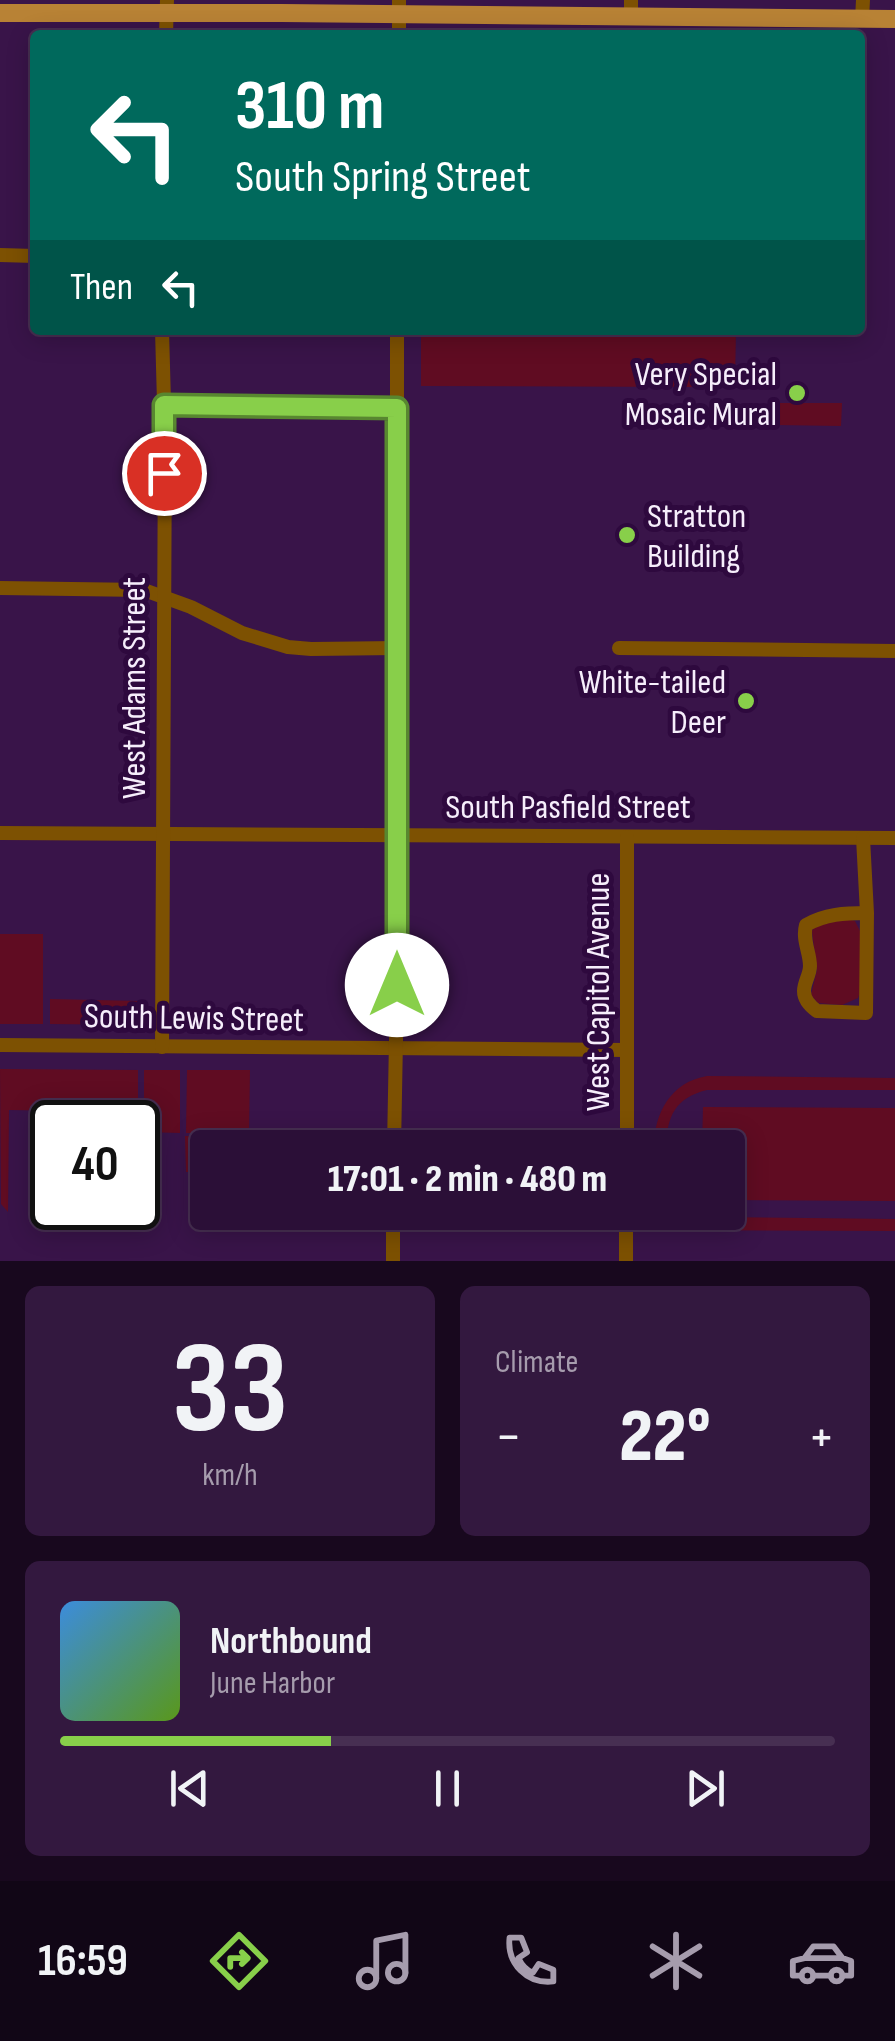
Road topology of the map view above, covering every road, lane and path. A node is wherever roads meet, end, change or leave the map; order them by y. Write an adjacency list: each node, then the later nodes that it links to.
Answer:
1 (167, 7): 2 (main road); 6 (main road)
2 (282, 7): 3 (main road)
3 (399, 7): 4 (main road)
4 (631, 8): 5 (main road)
5 (862, 9): 7 (main road)
6 (0, 13)
7 (895, 19)
8 (0, 255): 9 (street)
9 (30, 256)
10 (162, 335): 12 (street, West Adams Street)
11 (397, 335): 13 (street)
12 (164, 405): 13 (street); 15 (street, West Adams Street)
13 (397, 408): 16 (street)
14 (0, 588): 15 (street)
15 (164, 596): 16 (street); 20 (street, West Adams Street)
16 (398, 648): 21 (street)
17 (619, 648): 18 (street)
18 (895, 650)
19 (0, 832): 20 (street, South Pasfield Street)
20 (162, 834): 21 (street, South Pasfield Street); 27 (street, West Adams Street)
21 (397, 834): 22 (street, South Pasfield Street); 28 (street)
22 (627, 836): 23 (street, South Pasfield Street); 29 (street, West Capitol Avenue)
23 (863, 838): 24 (street, South Pasfield Street); 25 (street)
24 (895, 838)
25 (867, 913): 25 (street)
26 (0, 1045): 27 (street, South Lewis Street)
27 (162, 1047): 28 (street, South Lewis Street)
28 (395, 1049): 29 (street, South Lewis Street); 30 (street)
29 (627, 1050): 31 (street, West Capitol Avenue)
30 (394, 1130)
31 (626, 1130)
32 (393, 1230): 34 (street)
33 (626, 1230): 35 (street)
34 (393, 1261)
35 (626, 1261)

